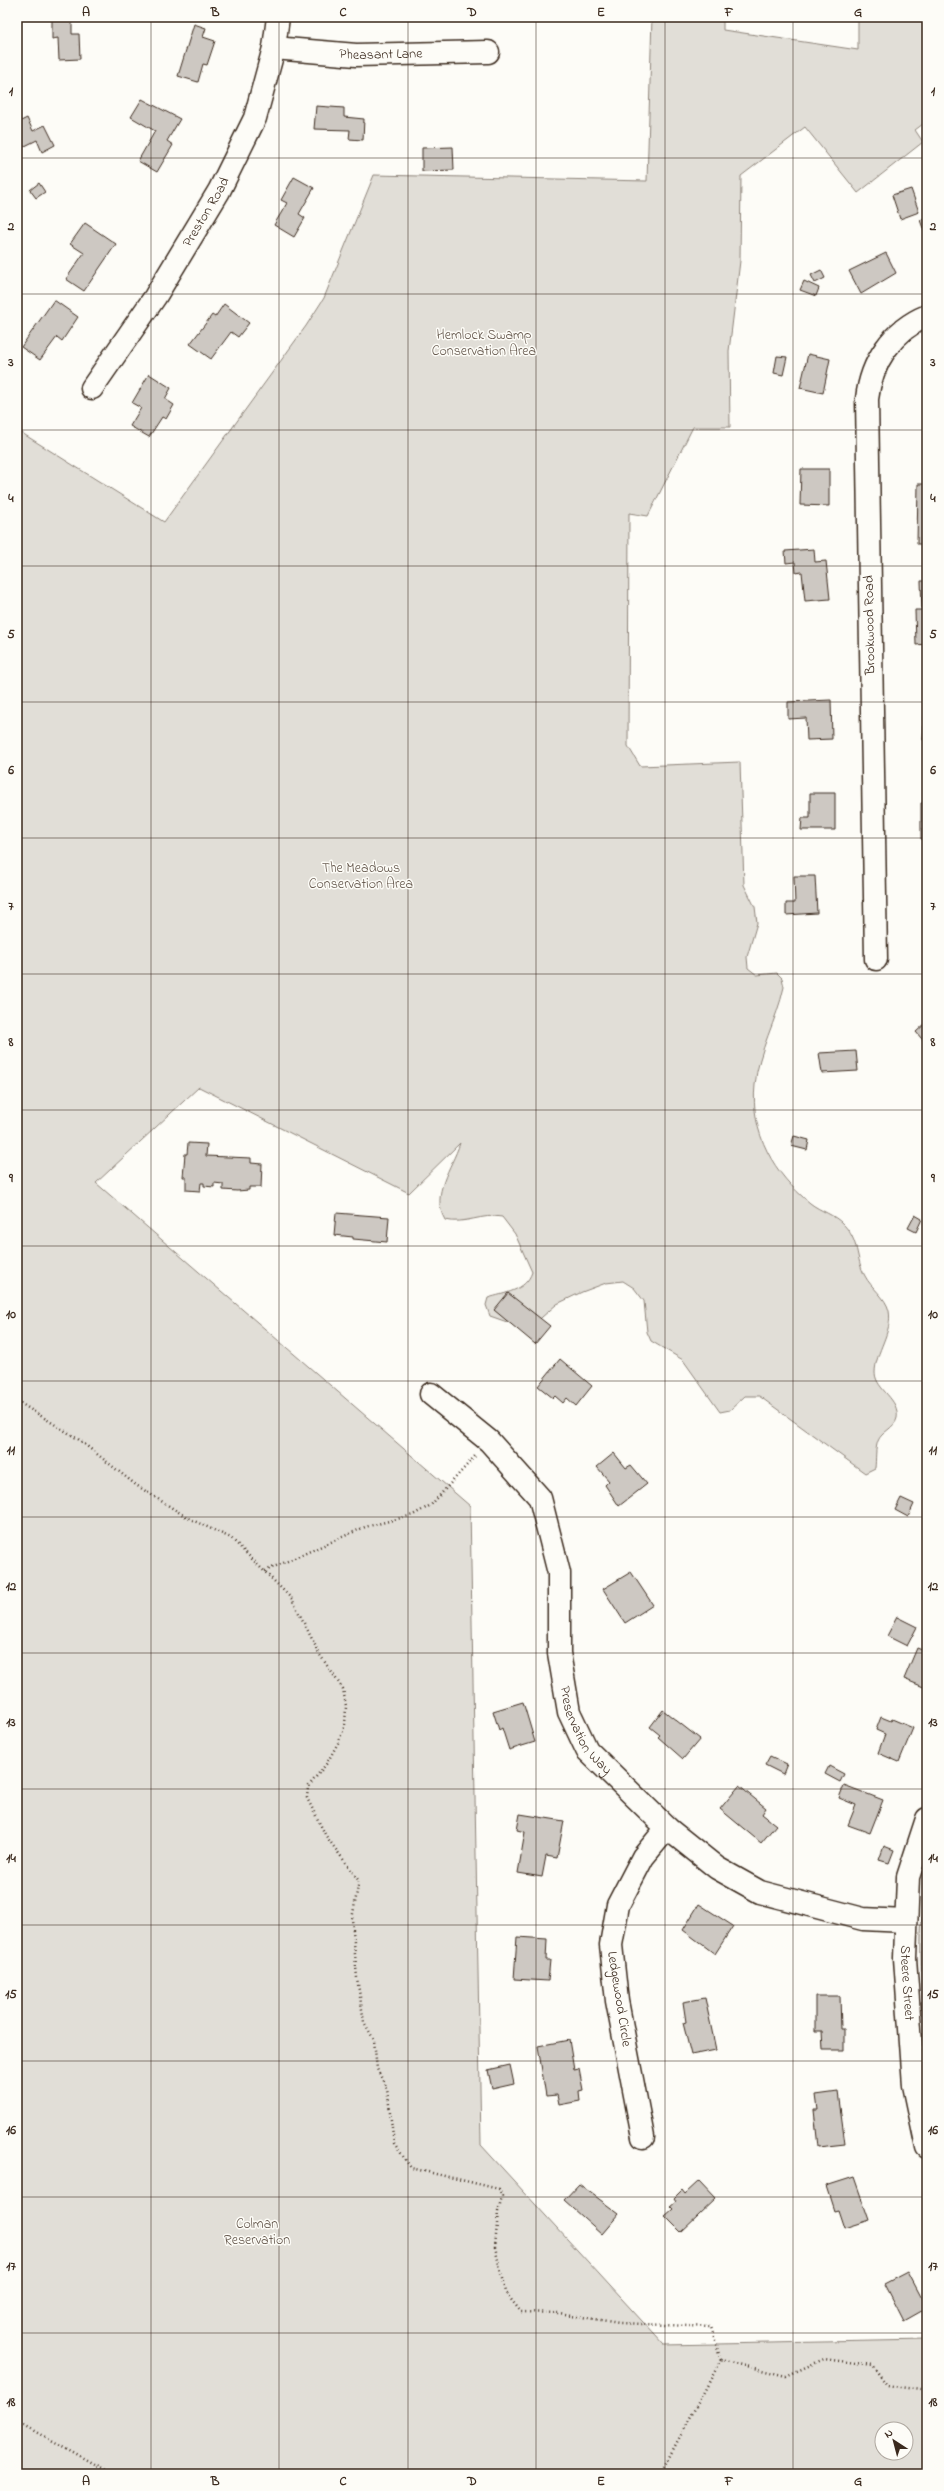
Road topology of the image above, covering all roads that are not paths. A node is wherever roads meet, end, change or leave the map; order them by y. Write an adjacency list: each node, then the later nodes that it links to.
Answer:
1 (278, 17): 2 (street, Preston Road)
2 (274, 48): 3 (street, Pheasant Lane); 5 (street, Preston Road)
3 (488, 52)
4 (927, 316): 6 (street, Brookwood Road)
5 (92, 388)
6 (876, 959)
7 (431, 1394): 9 (street, Preservation Way)
8 (927, 1819): 10 (street, Steere Street)
9 (667, 1828): 10 (street, Preservation Way); 11 (street, Ledgewood Circle)
10 (906, 1921): 12 (street, Steere Street)
11 (643, 2137)
12 (927, 2147)

